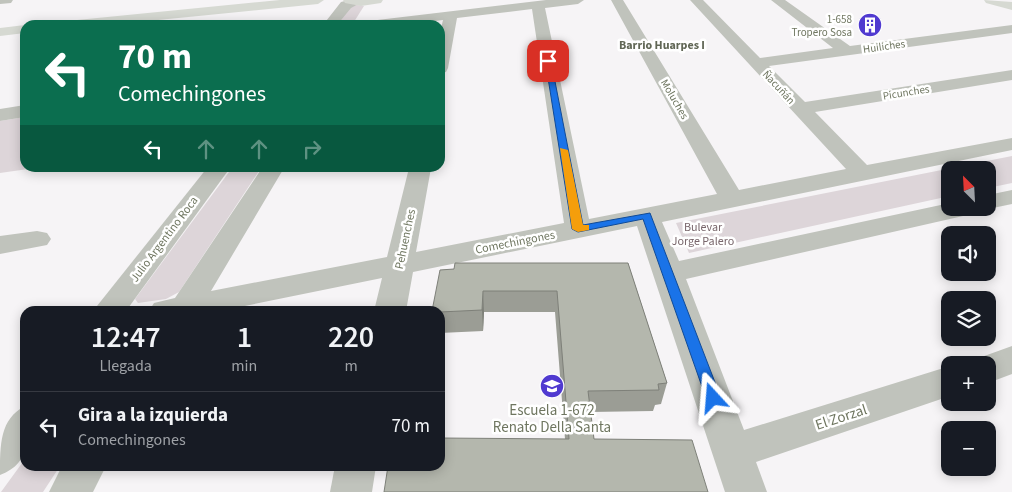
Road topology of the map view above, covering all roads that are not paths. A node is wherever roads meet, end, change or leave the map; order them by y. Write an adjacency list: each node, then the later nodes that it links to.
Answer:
1 (0, 0): 2 (street)
2 (7, 0)
3 (335, 0): 11 (main road)
4 (376, 0): 12 (main road); 19 (street)
5 (578, 0): 13 (street)
6 (617, 0): 37 (street, Moluches)
7 (696, 0): 26 (street, Ñacuñán)
8 (777, 0): 25 (street)
9 (985, 0): 15 (street)
10 (990, 0): 14 (main road)
11 (312, 1): 17 (main road)
12 (353, 1): 18 (street)
13 (538, 5): 16 (street); 41 (street)
14 (1012, 6)
15 (1012, 10)
16 (451, 15): 20 (street); 24 (street)
17 (118, 20)
18 (334, 20)
19 (364, 20)
20 (410, 20)
21 (1012, 29): 25 (street, Huiliches)
22 (20, 30): 23 (main road)
23 (0, 32)
24 (445, 44)
25 (847, 51): 26 (street, Huiliches)
26 (757, 63): 28 (street, Ñacuñán)
27 (1012, 76): 28 (street, Picunches)
28 (800, 109): 35 (street, Ñacuñán)
29 (20, 112): 30 (street)
30 (0, 115)
31 (1012, 144): 35 (street, Comechingones)
32 (216, 172): 46 (street, Julio Argentino Roca)
33 (270, 172): 47 (street)
34 (419, 172): 44 (street, Pehuenches)
35 (862, 173): 37 (street, Comechingones)
36 (1012, 197): 38 (street)
37 (732, 198): 40 (street, Comechingones)
38 (996, 200)
39 (941, 213): 45 (street)
40 (646, 215): 41 (street, Comechingones); 45 (street)
41 (578, 229): 44 (street, Comechingones)
42 (37, 239): 43 (street)
43 (0, 245)
44 (400, 264): 48 (street, Comechingones); 49 (street, Pehuenches)
45 (669, 273): 54 (street)
46 (113, 306)
47 (181, 306)
48 (197, 306)
49 (391, 306)
50 (1012, 360): 51 (street)
51 (996, 365)
52 (941, 384): 54 (street, El Zorzal)
53 (20, 430): 55 (street)
54 (732, 452): 60 (street)
55 (0, 456)
56 (83, 471): 58 (street)
57 (355, 471): 59 (street)
58 (70, 492)
59 (351, 492)
60 (746, 492)

